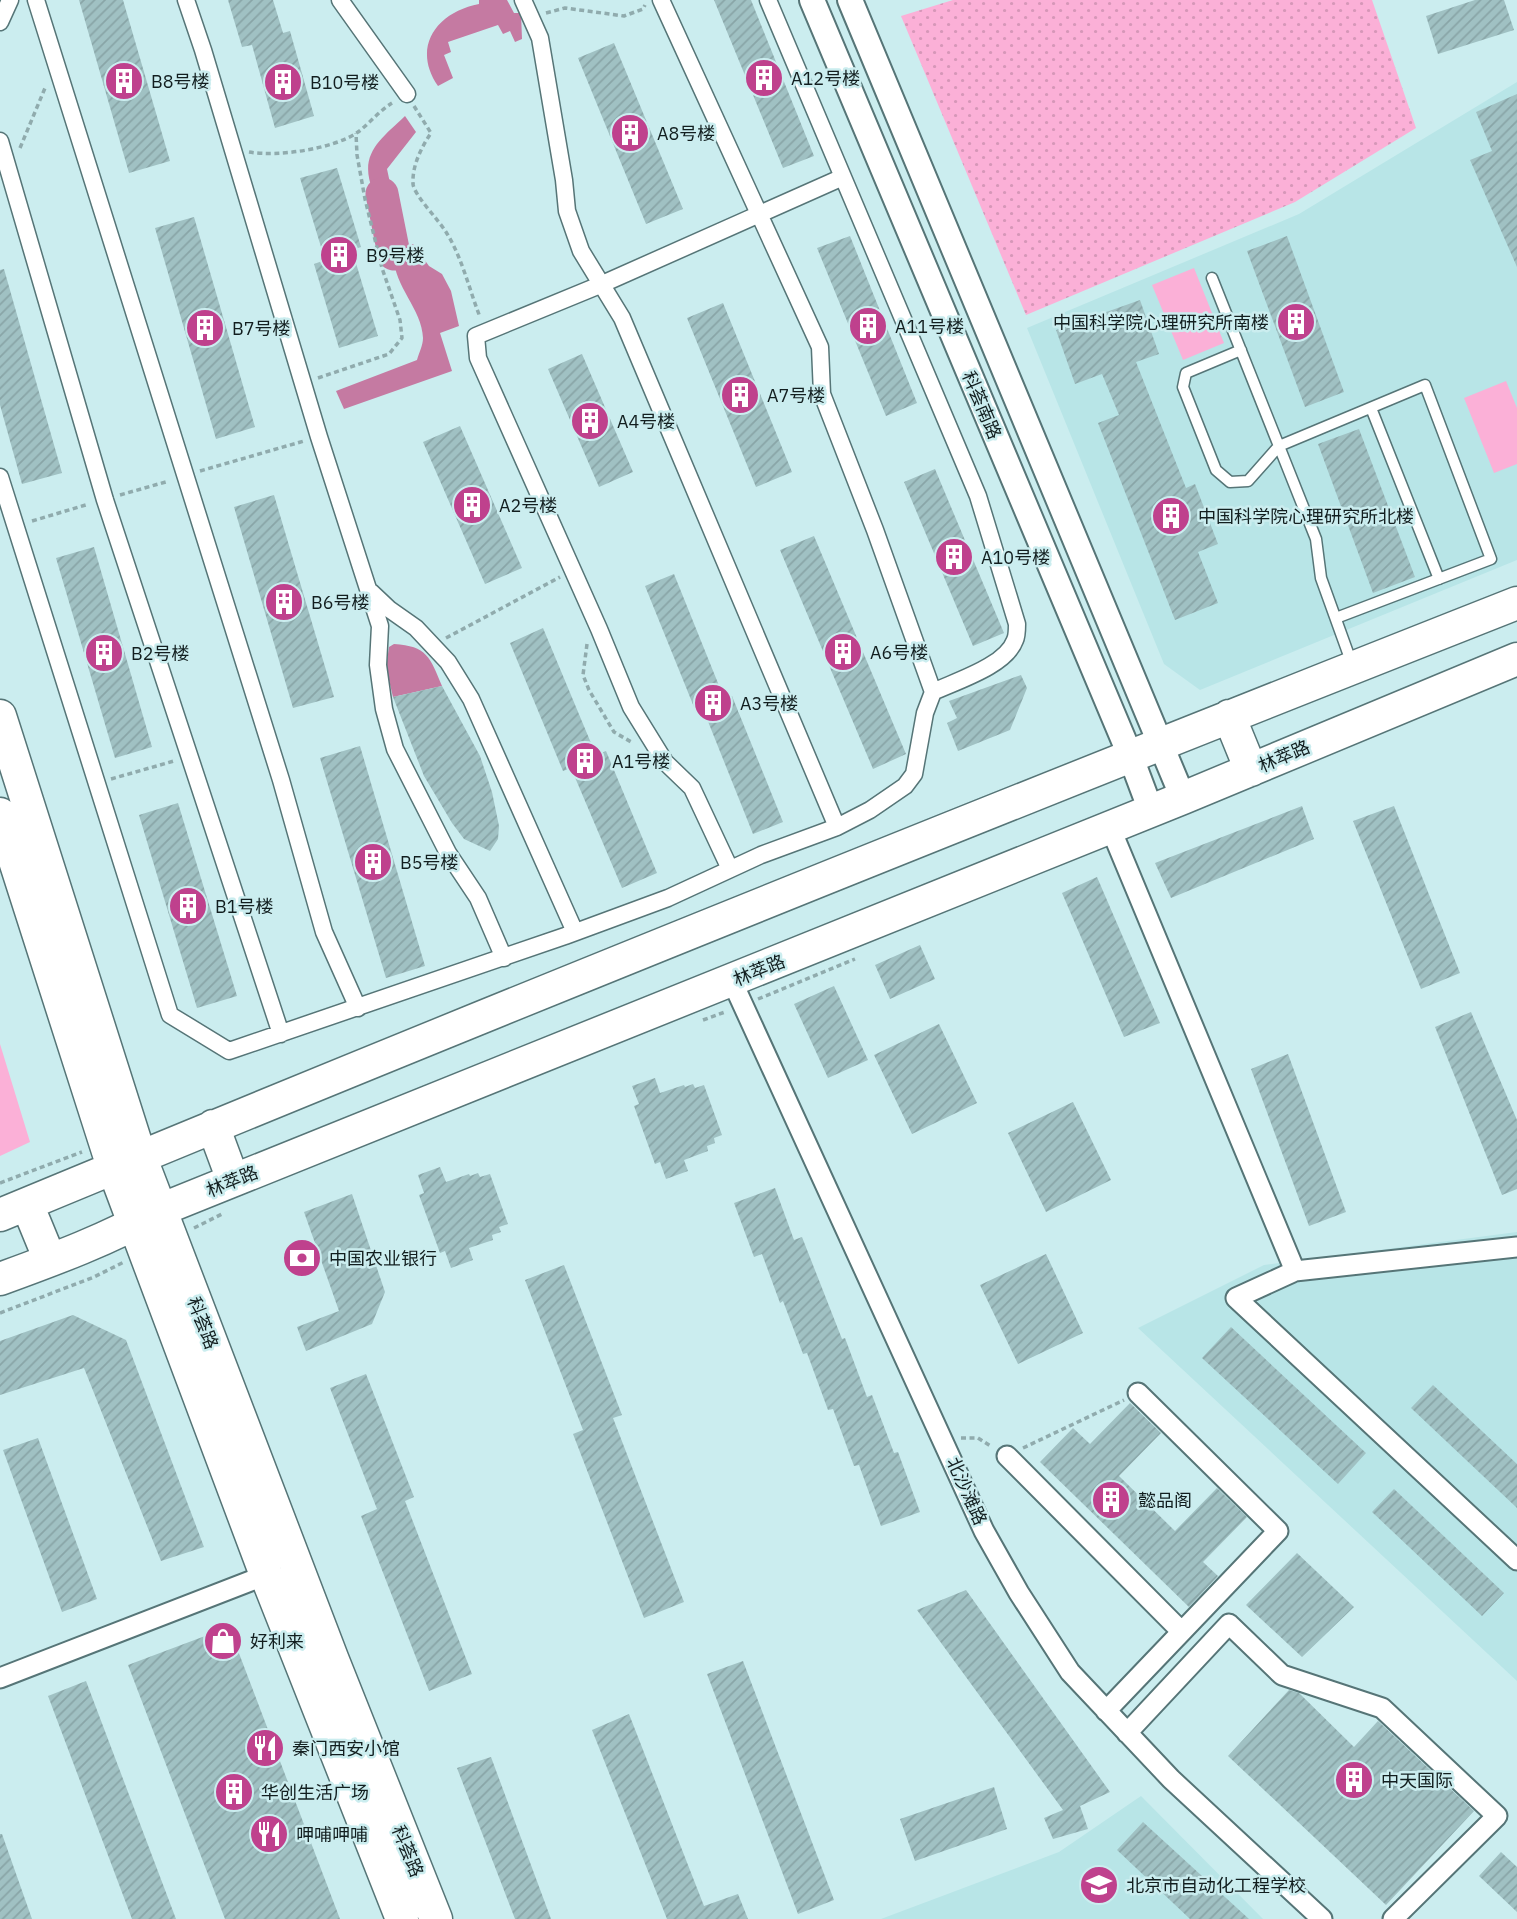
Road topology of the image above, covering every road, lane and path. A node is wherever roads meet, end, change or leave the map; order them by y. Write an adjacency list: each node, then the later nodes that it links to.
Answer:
1 (10, 0): 12 (street)
2 (36, 0): 13 (street)
3 (186, 0): 17 (street)
4 (340, 0): 14 (street)
5 (523, 0): 11 (street)
6 (647, 0): 11 (path)
7 (661, 0): 36 (street)
8 (768, 0): 19 (street)
9 (812, 0): 40 (street, 科荟南路)
10 (850, 0): 39 (street, 科荟南路)
11 (530, 16): 21 (street)
12 (0, 22)
13 (55, 63): 18 (path); 53 (street)
14 (407, 94): 15 (path); 22 (path)
15 (356, 133): 17 (path); 24 (path)
16 (0, 141): 18 (street)
17 (233, 148): 24 (street)
18 (10, 173): 41 (street)
19 (843, 177): 21 (street); 36 (street)
20 (1212, 278): 23 (lane)
21 (600, 285): 22 (street); 47 (street)
22 (485, 332): 28 (street)
23 (1241, 350): 26 (lane); 26 (lane)
24 (303, 383): 30 (street)
25 (1371, 408): 26 (lane); 29 (lane); 29 (lane)
26 (1279, 446): 32 (lane)
27 (0, 477): 43 (street)
28 (573, 570): 33 (path); 49 (street)
29 (1439, 579): 32 (lane)
30 (370, 591): 33 (street); 51 (street)
31 (1517, 603): 35 (main road)
32 (1336, 618): 35 (lane)
33 (432, 646): 50 (street)
34 (1517, 659): 42 (main road, 林萃路)
35 (1353, 667): 38 (main road)
36 (933, 692): 47 (street)
37 (0, 716): 56 (main road, 科荟路)
38 (1229, 716): 39 (main road); 42 (main road)
39 (1161, 743): 40 (main road); 44 (street, 科荟南路)
40 (1130, 755): 45 (street, 科荟南路); 55 (main road)
41 (190, 756): 43 (path); 54 (street)
42 (1251, 770): 44 (main road, 林萃路)
43 (97, 783): 54 (street)
44 (1183, 798): 45 (main road, 林萃路)
45 (1151, 811): 48 (main road, 林萃路)
46 (0, 814): 56 (main road, 科荟路)
47 (837, 827): 49 (street)
48 (1110, 827): 52 (main road, 林萃路); 62 (street)
49 (730, 869): 50 (street)
50 (575, 932): 51 (street)
51 (504, 958): 53 (street)
52 (732, 981): 57 (main road, 林萃路); 65 (street, 北沙滩路)
53 (358, 1008): 54 (street)
54 (281, 1034)
55 (213, 1126): 56 (main road); 57 (main road)
56 (127, 1162): 58 (main road); 59 (main road, 科荟路)
57 (233, 1181): 59 (main road, 林萃路)
58 (14, 1210): 61 (main road)
59 (147, 1217): 61 (main road, 林萃路); 68 (main road, 科荟路); 74 (main road, 科荟路)
60 (1517, 1247): 62 (street)
61 (50, 1260): 63 (main road, 林萃路)
62 (1295, 1271): 67 (street)
63 (0, 1279)
64 (1138, 1393): 66 (path); 69 (street)
65 (943, 1439): 66 (path); 71 (street, 北沙滩路)
66 (1007, 1456): 69 (street)
67 (1517, 1560)
68 (266, 1575): 70 (street); 73 (main road, 科荟路)
69 (1181, 1631): 71 (street)
70 (0, 1678)
71 (1106, 1711): 72 (street, 北沙滩路)
72 (1127, 1734): 75 (street, 北沙滩路); 76 (street)
73 (402, 1919)
74 (436, 1919)
75 (1322, 1919)
76 (1393, 1919)

